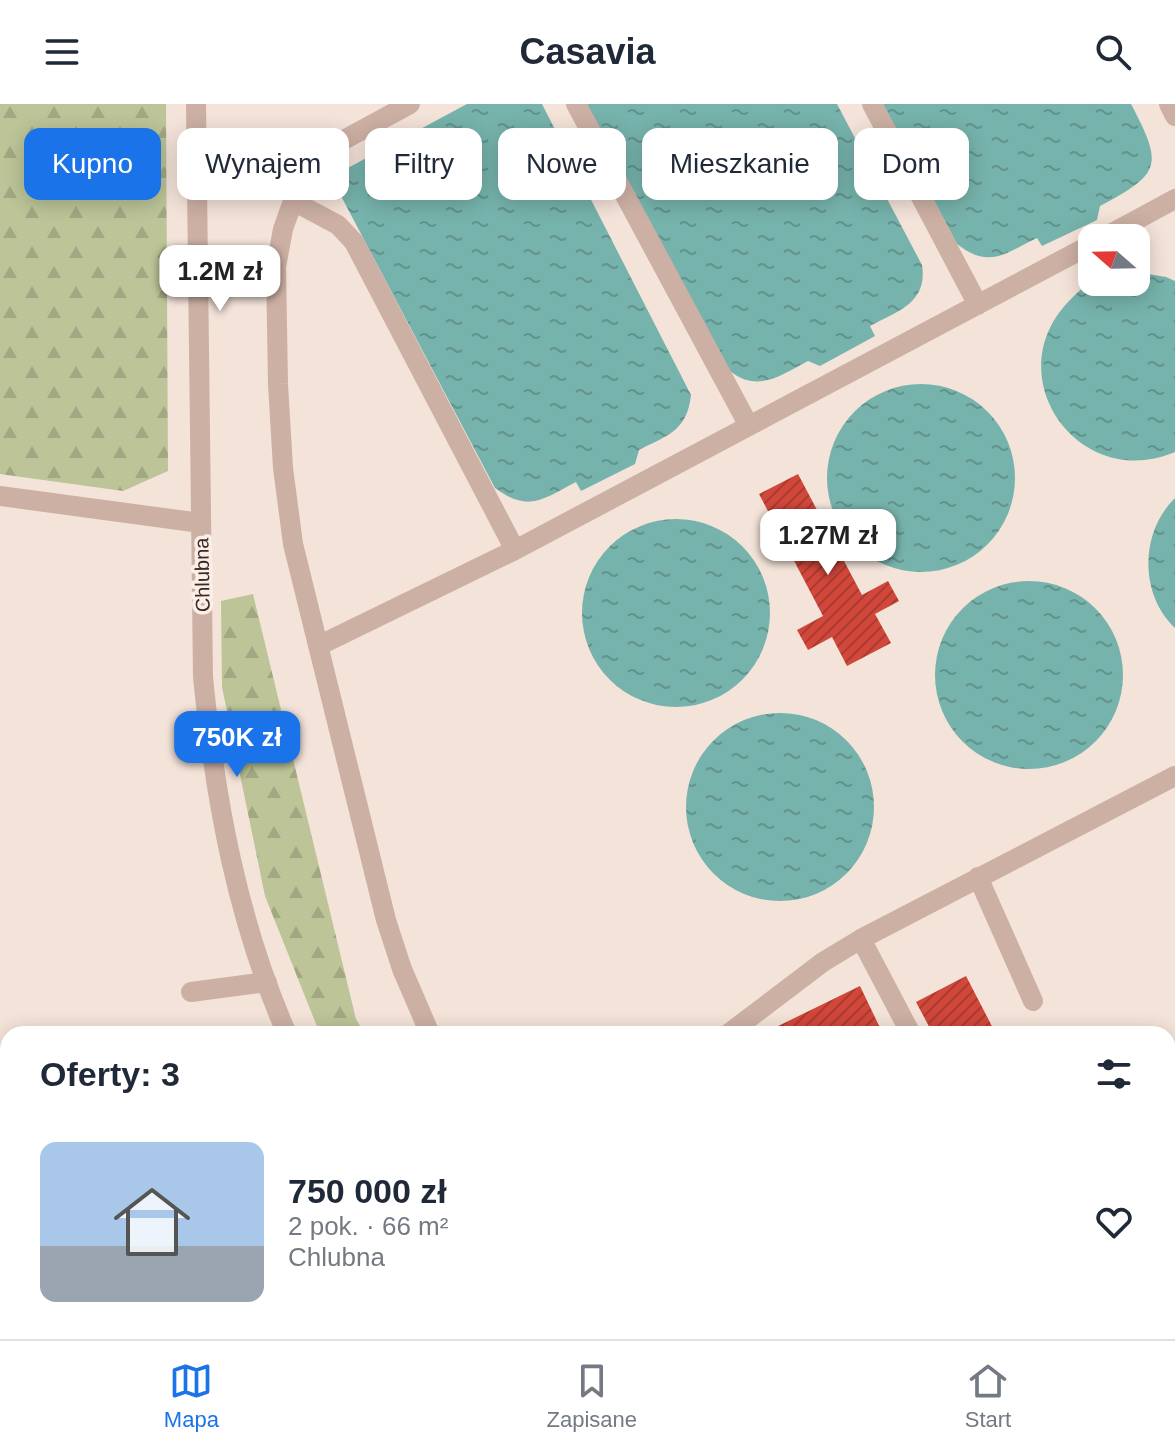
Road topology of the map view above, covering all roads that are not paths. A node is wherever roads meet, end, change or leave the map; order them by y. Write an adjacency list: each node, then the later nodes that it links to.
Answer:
1 (196, 104): 14 (street, Chlubna)
2 (410, 104): 8 (street)
3 (576, 104): 12 (street)
4 (872, 104): 11 (street)
5 (1169, 104): 6 (street)
6 (1175, 116)
7 (1175, 199): 9 (street)
8 (293, 201): 15 (street); 16 (street)
9 (1129, 224)
10 (1078, 251): 11 (street)
11 (978, 305): 12 (street)
12 (749, 426): 15 (street)
13 (0, 496): 14 (street)
14 (201, 523): 20 (street, Chlubna)
15 (515, 550): 16 (street)
16 (318, 646): 24 (street)
17 (1175, 776): 18 (street)
18 (978, 877): 19 (street); 22 (street)
19 (861, 939): 25 (street); 26 (street)
20 (267, 982): 21 (street); 23 (street, Chlubna)
21 (191, 992)
22 (1033, 1001)
23 (284, 1026)
24 (427, 1026)
25 (739, 1026)
26 (907, 1026)

